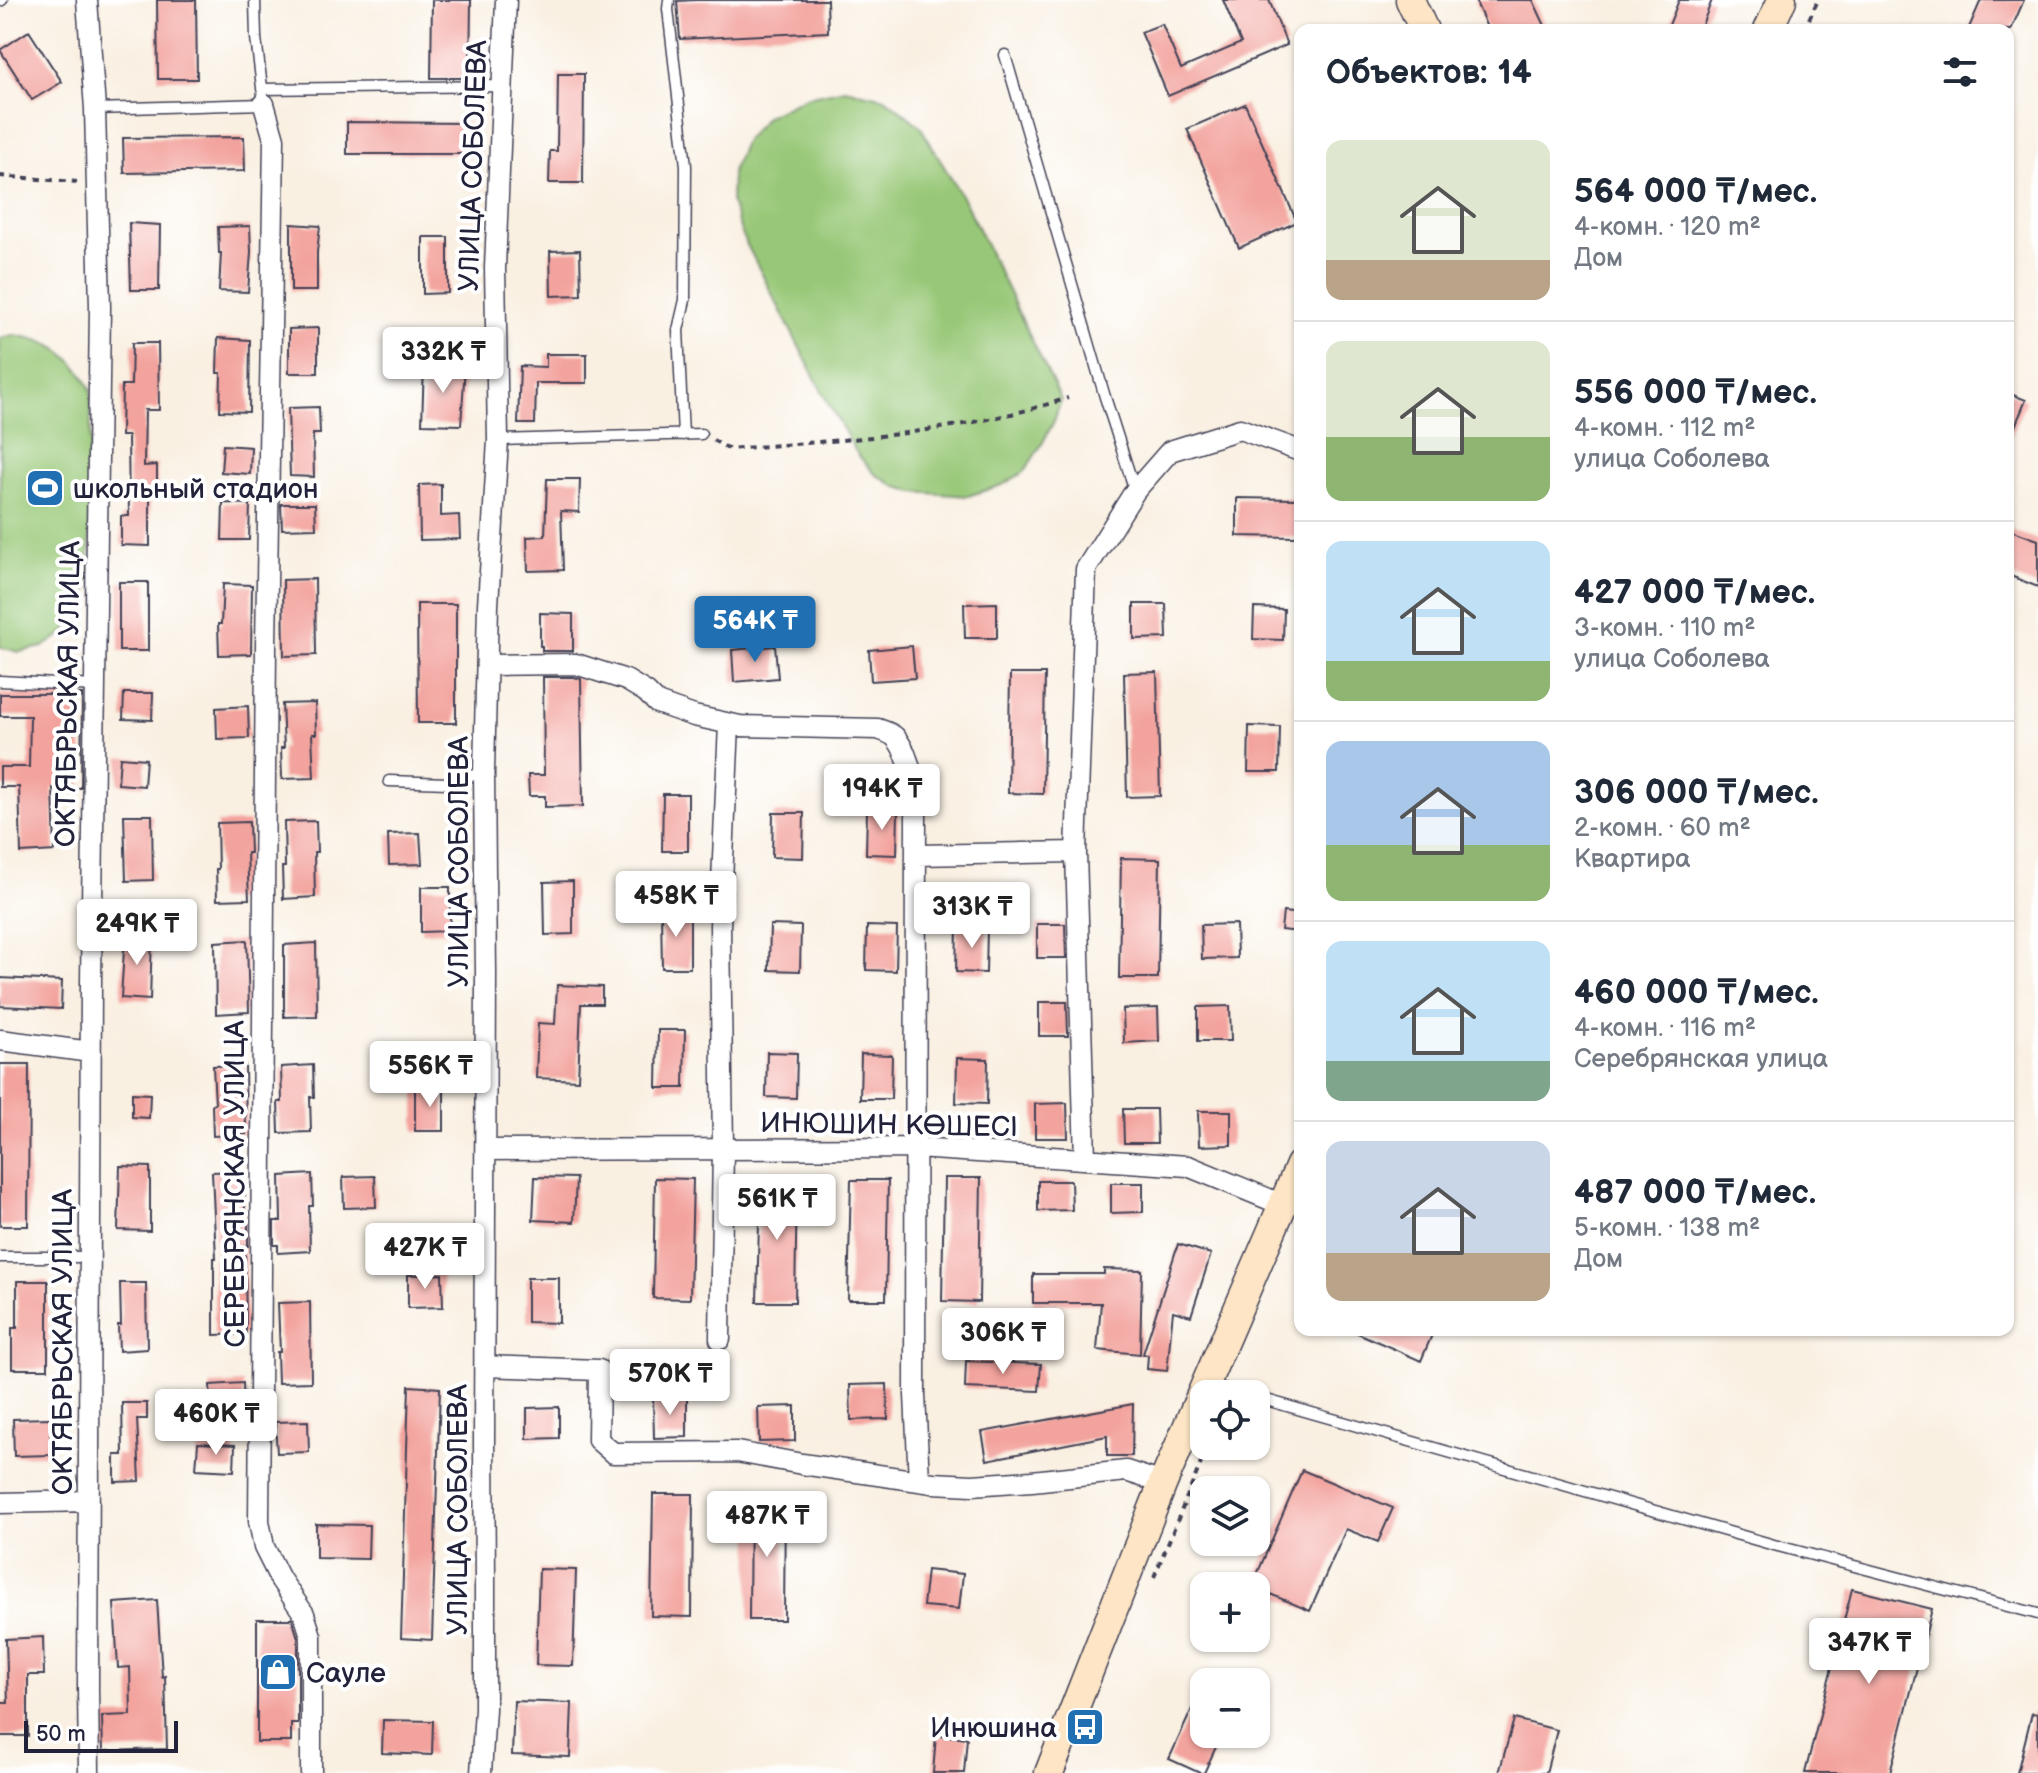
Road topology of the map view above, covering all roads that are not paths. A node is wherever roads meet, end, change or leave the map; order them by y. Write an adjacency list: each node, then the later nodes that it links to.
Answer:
1 (87, 0): 12 (street, ОКТЯБРЬСКАЯ УЛИЦА)
2 (255, 0): 11 (lane)
3 (506, 0): 10 (street, УЛИЦА СОБОЛЕВА)
4 (669, 0): 14 (lane)
5 (1410, 0): 7 (main road)
6 (1782, 0): 8 (main road)
7 (1421, 24)
8 (1771, 24)
9 (1005, 55): 17 (lane)
10 (503, 86): 11 (lane); 15 (street, УЛИЦА СОБОЛЕВА)
11 (263, 96): 12 (lane); 47 (street, СЕРЕБРЯНСКАЯ УЛИЦА)
12 (95, 109): 20 (street, ОКТЯБРЬСКАЯ УЛИЦА)
13 (701, 434): 14 (lane)
14 (683, 435): 15 (lane)
15 (498, 440): 18 (street, УЛИЦА СОБОЛЕВА)
16 (1294, 449): 17 (street)
17 (1135, 491): 24 (street)
18 (487, 665): 21 (street); 22 (street, УЛИЦА СОБОЛЕВА)
19 (0, 681): 20 (lane)
20 (95, 686): 27 (street, ОКТЯБРЬСКАЯ УЛИЦА)
21 (729, 724): 25 (street); 28 (street)
22 (484, 772): 23 (lane); 30 (street, УЛИЦА СОБОЛЕВА)
23 (389, 781)
24 (1076, 852): 25 (street); 31 (street)
25 (916, 855): 29 (street)
26 (0, 1040): 27 (street)
27 (91, 1052): 35 (street, ОКТЯБРЬСКАЯ УЛИЦА)
28 (723, 1148): 29 (street, ИНЮШИН КӨШЕСІ); 30 (street, ИНЮШИН КӨШЕСІ); 36 (street)
29 (916, 1148): 31 (street, ИНЮШИН КӨШЕСІ); 41 (street)
30 (486, 1150): 37 (street, УЛИЦА СОБОЛЕВА)
31 (1085, 1159): 33 (street, ИНЮШИН КӨШЕСІ)
32 (1294, 1179): 33 (main road)
33 (1283, 1205): 38 (main road)
34 (0, 1257): 35 (lane)
35 (90, 1257): 43 (street, ОКТЯБРЬСКАЯ УЛИЦА)
36 (720, 1339)
37 (485, 1366): 41 (street); 48 (street, УЛИЦА СОБОЛЕВА)
38 (1207, 1380)
39 (1270, 1401): 45 (lane)
40 (1190, 1420): 42 (main road)
41 (919, 1481): 42 (street)
42 (1163, 1483): 49 (main road)
43 (89, 1501): 44 (street); 46 (street, ОКТЯБРЬСКАЯ УЛИЦА)
44 (0, 1503)
45 (2038, 1614)
46 (89, 1773)
47 (311, 1773)
48 (481, 1773)
49 (1049, 1773)

